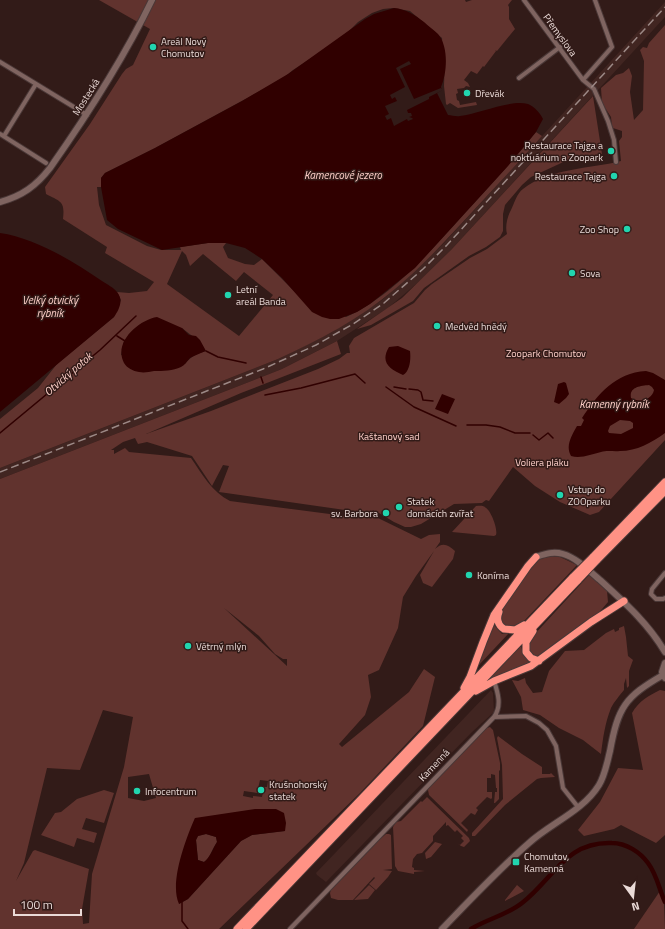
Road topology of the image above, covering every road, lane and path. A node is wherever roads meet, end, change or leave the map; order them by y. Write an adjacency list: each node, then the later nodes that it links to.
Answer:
1 (152, 0): 9 (street, Mostecká)
2 (524, 0): 4 (street, Přemyslova)
3 (595, 0): 7 (street)
4 (560, 47): 6 (street); 7 (street, Přemyslova)
5 (0, 62): 8 (street)
6 (519, 78)
7 (583, 80): 11 (street, Přemyslova)
8 (36, 84): 9 (street); 10 (street)
9 (87, 115): 13 (street, Mostecká)
10 (2, 135): 12 (street)
11 (616, 162)
12 (46, 163)
13 (0, 202)
14 (665, 482): 17 (highway)
15 (665, 491): 17 (highway)
16 (536, 557): 21 (street); 22 (highway)
17 (594, 559): 19 (highway, bridge)
18 (665, 573): 20 (street)
19 (575, 579): 23 (highway); 24 (highway)
20 (665, 598)
21 (624, 601): 25 (street); 26 (highway)
22 (502, 604): 24 (highway); 30 (highway)
23 (544, 615): 26 (highway); 30 (highway)
24 (532, 619): 30 (highway)
25 (665, 652)
26 (539, 661): 29 (highway)
27 (665, 663): 28 (street)
28 (664, 677): 32 (street)
29 (494, 681): 30 (highway); 31 (street)
30 (457, 703): 33 (highway); 34 (highway)
31 (494, 717): 32 (street); 35 (street, Kamenná)
32 (578, 807): 36 (street)
33 (237, 929)
34 (246, 929)
35 (290, 929)
36 (442, 929)

